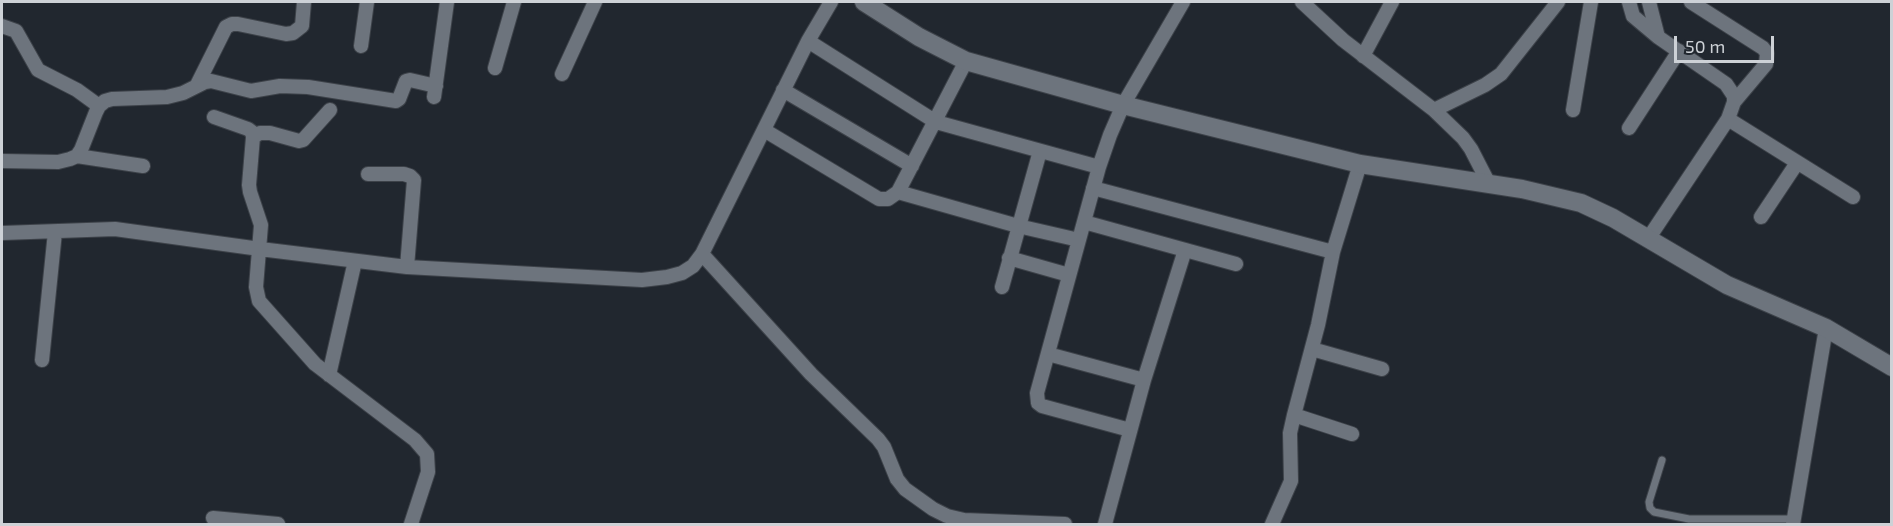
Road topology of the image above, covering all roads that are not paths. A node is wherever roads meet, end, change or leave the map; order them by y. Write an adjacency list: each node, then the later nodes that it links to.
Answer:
1 (304, 2): 25 (street)
2 (367, 2): 19 (street)
3 (447, 2): 25 (street)
4 (514, 2): 23 (street)
5 (596, 2): 24 (street)
6 (831, 2): 18 (street)
7 (864, 2): 22 (street)
8 (1183, 2): 28 (street)
9 (1302, 2): 21 (street)
10 (1392, 2): 21 (street)
11 (1558, 2): 31 (street)
12 (1591, 2): 32 (street)
13 (1629, 2): 17 (street)
14 (1649, 2): 17 (street)
15 (1691, 2): 27 (street)
16 (2, 26): 29 (street)
17 (1658, 36): 20 (street)
18 (808, 41): 26 (street); 35 (street)
19 (361, 46)
20 (1679, 51): 27 (street); 36 (street)
21 (1363, 56): 31 (street)
22 (966, 61): 28 (street); 35 (street)
23 (495, 68)
24 (562, 74)
25 (197, 85): 29 (street)
26 (783, 90): 37 (street); 45 (street)
27 (1734, 102): 34 (street)
28 (1123, 105): 43 (street); 46 (street)
29 (99, 106): 40 (street)
30 (330, 110): 38 (street)
31 (1434, 110): 48 (street)
32 (1573, 111)
33 (214, 117): 38 (street)
34 (1728, 119): 42 (street); 57 (street)
35 (936, 122): 39 (street); 45 (street)
36 (1629, 128)
37 (764, 130): 50 (street); 62 (street)
38 (253, 137): 59 (street)
39 (1040, 151): 46 (street); 54 (street)
40 (77, 156): 41 (street); 44 (street)
41 (2, 161)
42 (1797, 163): 51 (street); 52 (street)
43 (1360, 164): 48 (street); 61 (street)
44 (143, 166)
45 (912, 166): 50 (street)
46 (1099, 167): 49 (street)
47 (368, 174): 66 (street)
48 (1489, 184): 57 (street)
49 (1093, 188): 53 (street); 61 (street)
50 (898, 192): 54 (street)
51 (1853, 196)
52 (1761, 217)
53 (1084, 222): 58 (street); 60 (street)
54 (1018, 226): 58 (street); 63 (street)
55 (55, 232): 56 (street); 59 (street); 72 (street)
56 (2, 233)
57 (1648, 239): 69 (street)
58 (1079, 240): 67 (street)
59 (260, 249): 64 (street); 75 (street)
60 (1185, 250): 65 (street); 76 (street)
61 (1334, 252): 70 (street)
62 (702, 254): 66 (street); 83 (street)
63 (1009, 258): 67 (street); 68 (street)
64 (355, 261): 66 (street); 75 (street)
65 (1236, 264)
66 (407, 267)
67 (1069, 275): 71 (street)
68 (1002, 287)
69 (1826, 328): 73 (street); 82 (street)
70 (1312, 349): 74 (street); 77 (street)
71 (1048, 354): 76 (street); 78 (street)
72 (42, 360)
73 (1892, 367)
74 (1382, 369)
75 (329, 375): 86 (street)
76 (1144, 380): 78 (street)
77 (1294, 415): 79 (street); 89 (street)
78 (1130, 429): 88 (street)
79 (1352, 434)
80 (1662, 460): 82 (lane)
81 (213, 518): 85 (street)
82 (1793, 522)
83 (1003, 523): 84 (street)
84 (1056, 524): 87 (street)
85 (278, 525)
86 (411, 525)
87 (1065, 525)
88 (1105, 525)
89 (1272, 525)

